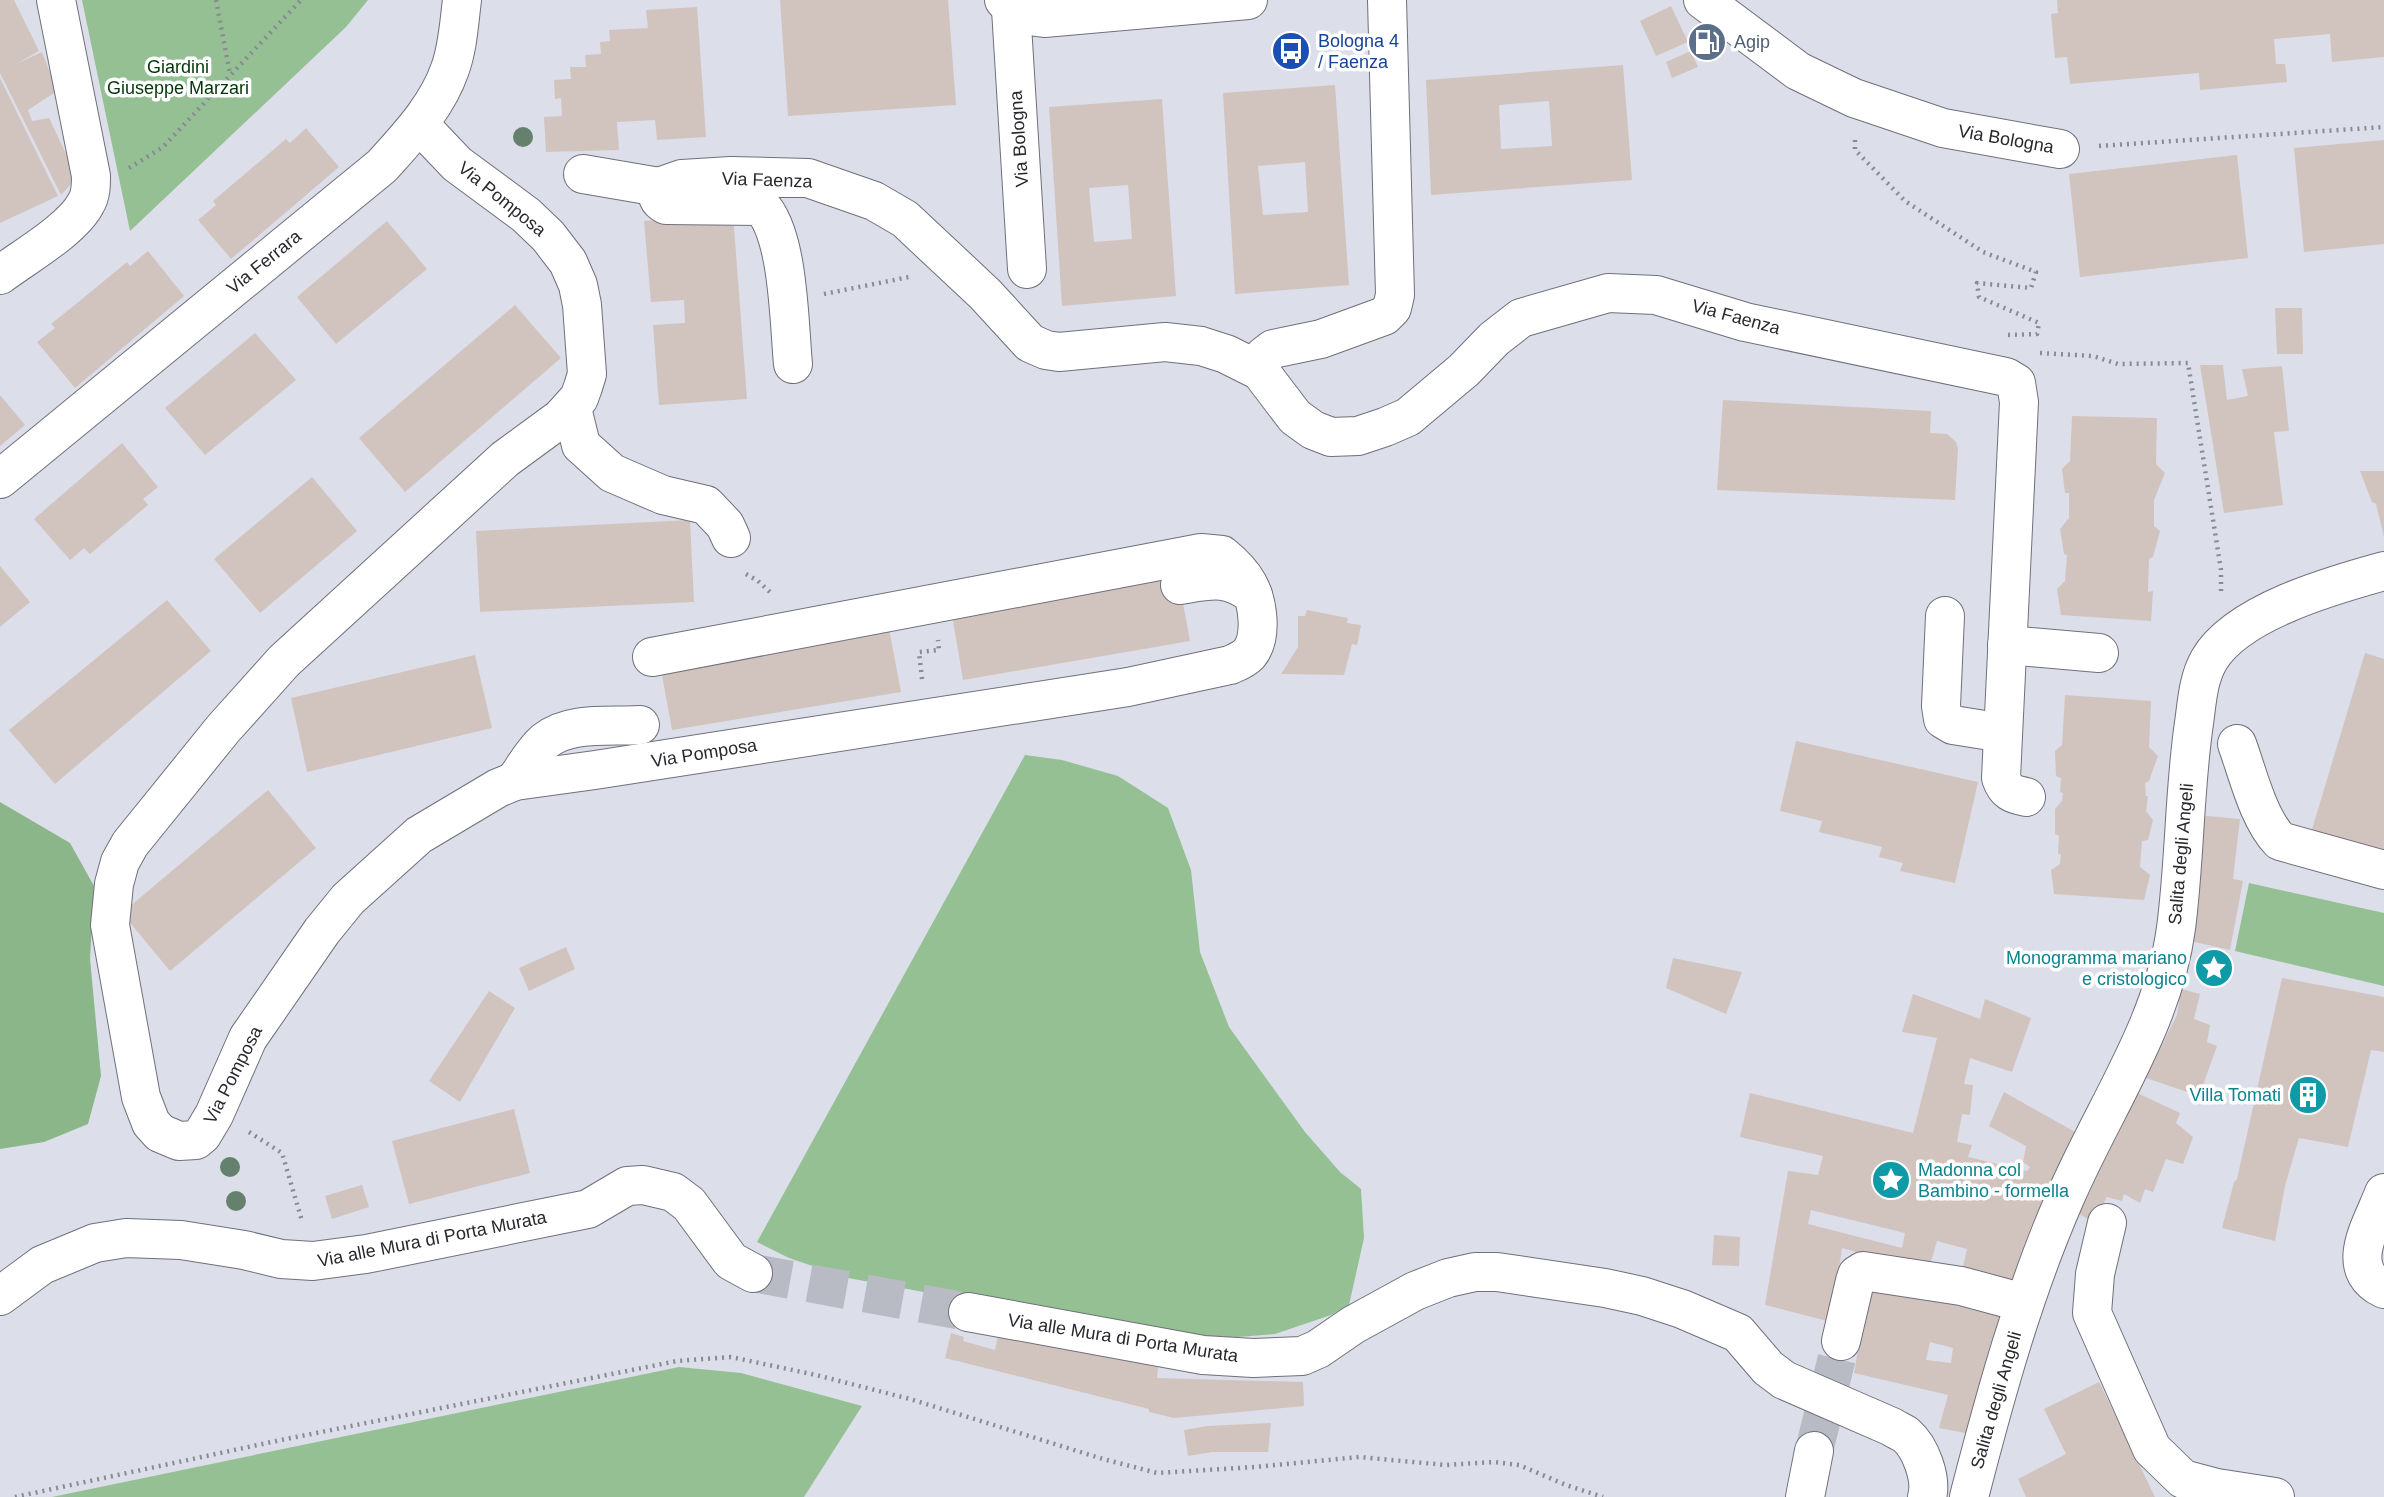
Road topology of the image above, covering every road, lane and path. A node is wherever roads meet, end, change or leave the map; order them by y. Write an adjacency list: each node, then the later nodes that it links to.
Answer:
1 (56, 0): 16 (street)
2 (216, 0): 9 (path)
3 (301, 0): 9 (path)
4 (462, 0): 11 (street, Via Ferrara)
5 (1248, 0): 8 (street, Via Bologna)
6 (1387, 0): 24 (street)
7 (1703, 0): 10 (street, Via Bologna)
8 (1007, 4): 18 (street, Via Bologna)
9 (230, 75): 16 (path)
10 (1854, 98): 13 (street, Via Bologna); 21 (path)
11 (419, 124): 25 (street, Via Pomposa); 26 (street, Via Ferrara)
12 (2384, 127): 13 (path, Via Bologna)
13 (2060, 149)
14 (583, 174): 15 (street)
15 (659, 187): 17 (street, Via Faenza); 20 (street, Via Faenza)
16 (91, 188): 19 (street)
17 (950, 261): 20 (path); 24 (street, Via Faenza)
18 (1027, 269)
19 (0, 275)
20 (787, 301): 23 (street, Via Faenza)
21 (2005, 342)
22 (2027, 352): 33 (path)
23 (793, 364)
24 (1260, 371): 34 (street, Via Faenza)
25 (572, 408): 27 (street); 41 (street, Via Pomposa)
26 (0, 479)
27 (731, 538)
28 (2384, 571): 33 (street, Salita degli Angeli)
29 (1180, 585): 30 (street)
30 (1253, 595): 31 (street); 37 (street, Via Pomposa)
31 (933, 605): 36 (street); 37 (path)
32 (1945, 616): 39 (street)
33 (2222, 642): 51 (street, Salita degli Angeli)
34 (2007, 645): 35 (street); 39 (street, Via Faenza)
35 (2099, 653)
36 (652, 657)
37 (927, 717): 41 (street, Via Pomposa)
38 (640, 725): 41 (street)
39 (2003, 733): 42 (street, Via Faenza)
40 (2237, 744): 43 (street)
41 (515, 781)
42 (2026, 797)
43 (2384, 870)
44 (282, 1153): 47 (path)
45 (2384, 1194): 49 (street)
46 (2108, 1223): 60 (street)
47 (313, 1261): 48 (street, Via alle Mura di Porta Murata); 50 (street, Via alle Mura di Porta Murata)
48 (753, 1273)
49 (2384, 1289)
50 (0, 1296)
51 (2024, 1303): 53 (street); 59 (street, Salita degli Angeli)
52 (968, 1312): 58 (street, Via alle Mura di Porta Murata)
53 (1841, 1341)
54 (1814, 1451): 57 (street)
55 (15, 1497): 56 (path)
56 (1603, 1497)
57 (1805, 1497)
58 (1927, 1497)
59 (1969, 1497)
60 (2275, 1497)

